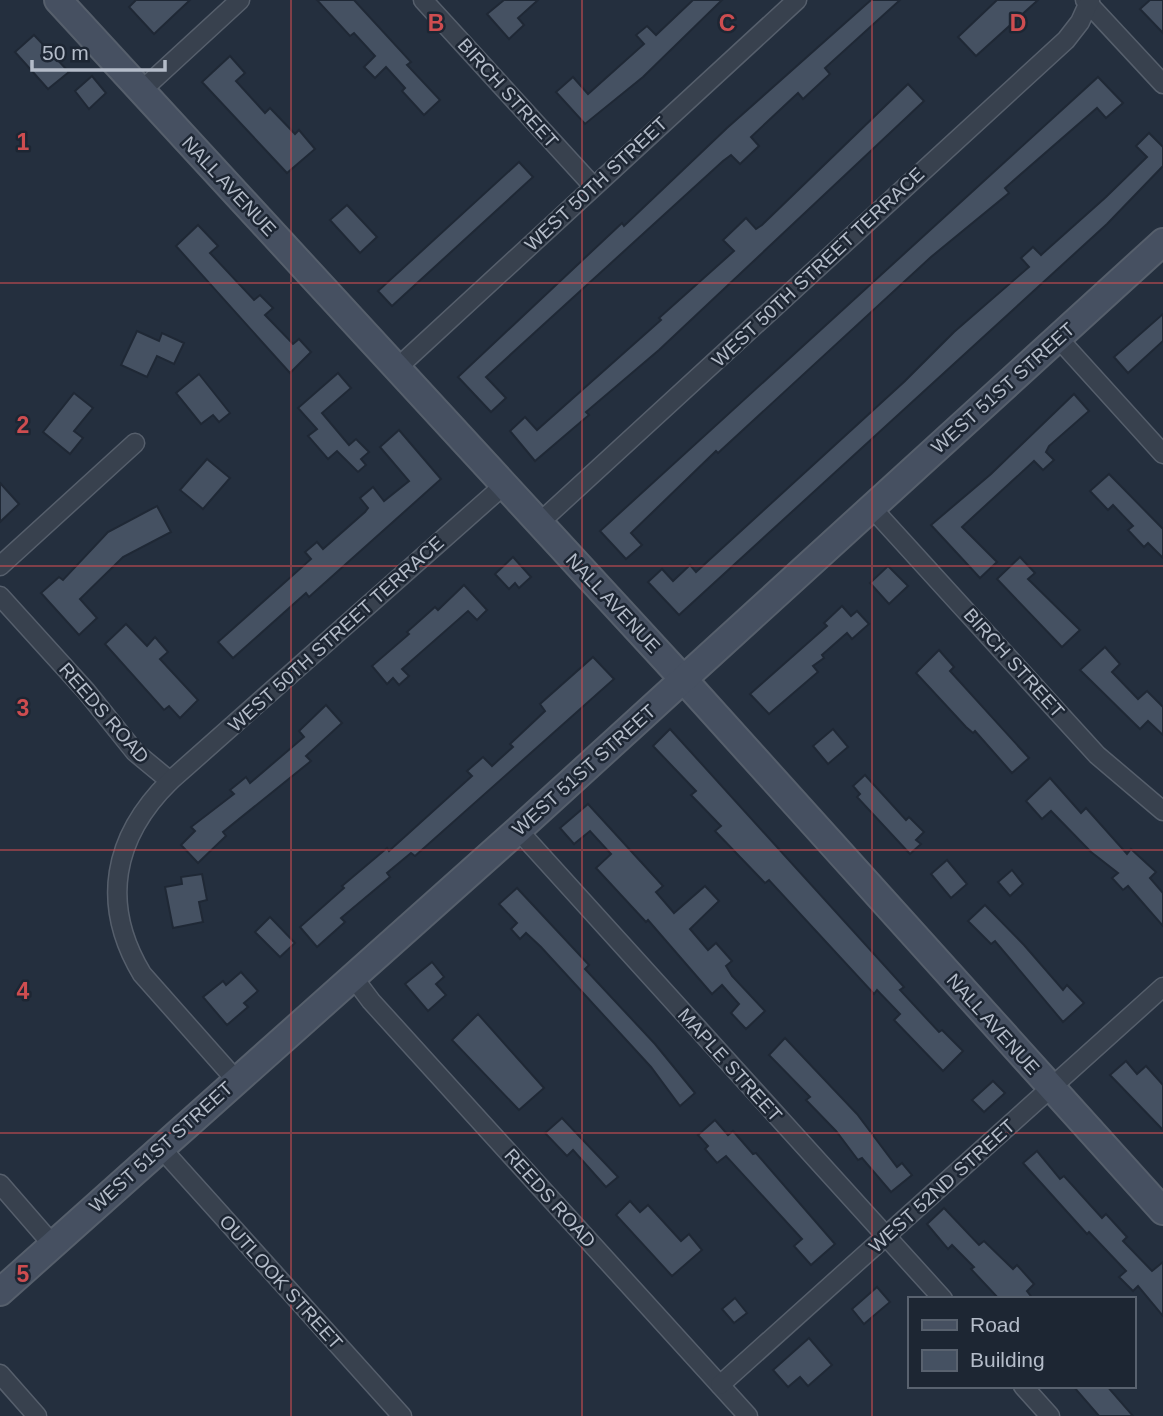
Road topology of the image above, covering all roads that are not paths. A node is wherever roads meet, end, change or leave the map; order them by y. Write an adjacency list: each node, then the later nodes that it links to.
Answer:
1 (58, 0): 7 (street, NALL AVENUE)
2 (240, 0): 7 (street)
3 (797, 0): 8 (street, WEST 50TH STREET)
4 (1088, 1): 6 (street); 16 (street, WEST 50TH STREET TERRACE)
5 (430, 2): 8 (street, BIRCH STREET)
6 (1163, 84)
7 (141, 91): 11 (street, NALL AVENUE)
8 (593, 186): 11 (street, WEST 50TH STREET)
9 (1163, 242): 10 (street, WEST 51ST STREET)
10 (1058, 338): 13 (street); 15 (street, WEST 51ST STREET)
11 (396, 369): 14 (street, NALL AVENUE)
12 (135, 443): 17 (street)
13 (1163, 454)
14 (503, 486): 16 (street, NALL AVENUE); 20 (street, WEST 50TH STREET TERRACE)
15 (872, 508): 19 (street, WEST 51ST STREET); 21 (street, BIRCH STREET)
16 (538, 524): 19 (street, NALL AVENUE)
17 (0, 566)
18 (0, 596): 20 (street, REEDS ROAD)
19 (684, 680): 22 (street, WEST 51ST STREET); 26 (street, NALL AVENUE)
20 (170, 781): 25 (street)
21 (1163, 811)
22 (518, 830): 23 (street, WEST 51ST STREET); 30 (street, MAPLE STREET)
23 (353, 977): 25 (street, WEST 51ST STREET); 35 (street, REEDS ROAD)
24 (1163, 987): 26 (street, WEST 52ND STREET)
25 (235, 1079): 27 (street, WEST 51ST STREET)
26 (1051, 1088): 29 (street, NALL AVENUE); 30 (street, WEST 52ND STREET)
27 (161, 1148): 31 (street, WEST 51ST STREET); 38 (street, OUTLOOK STREET)
28 (0, 1184): 31 (street)
29 (1163, 1211)
30 (885, 1235): 33 (street, MAPLE STREET); 35 (street, WEST 52ND STREET)
31 (53, 1245): 32 (street, WEST 51ST STREET)
32 (0, 1292)
33 (941, 1297)
34 (0, 1374): 37 (street)
35 (720, 1385): 39 (street, REEDS ROAD)
36 (1025, 1388): 40 (street)
37 (37, 1416)
38 (402, 1416)
39 (748, 1416)
40 (1050, 1416)

